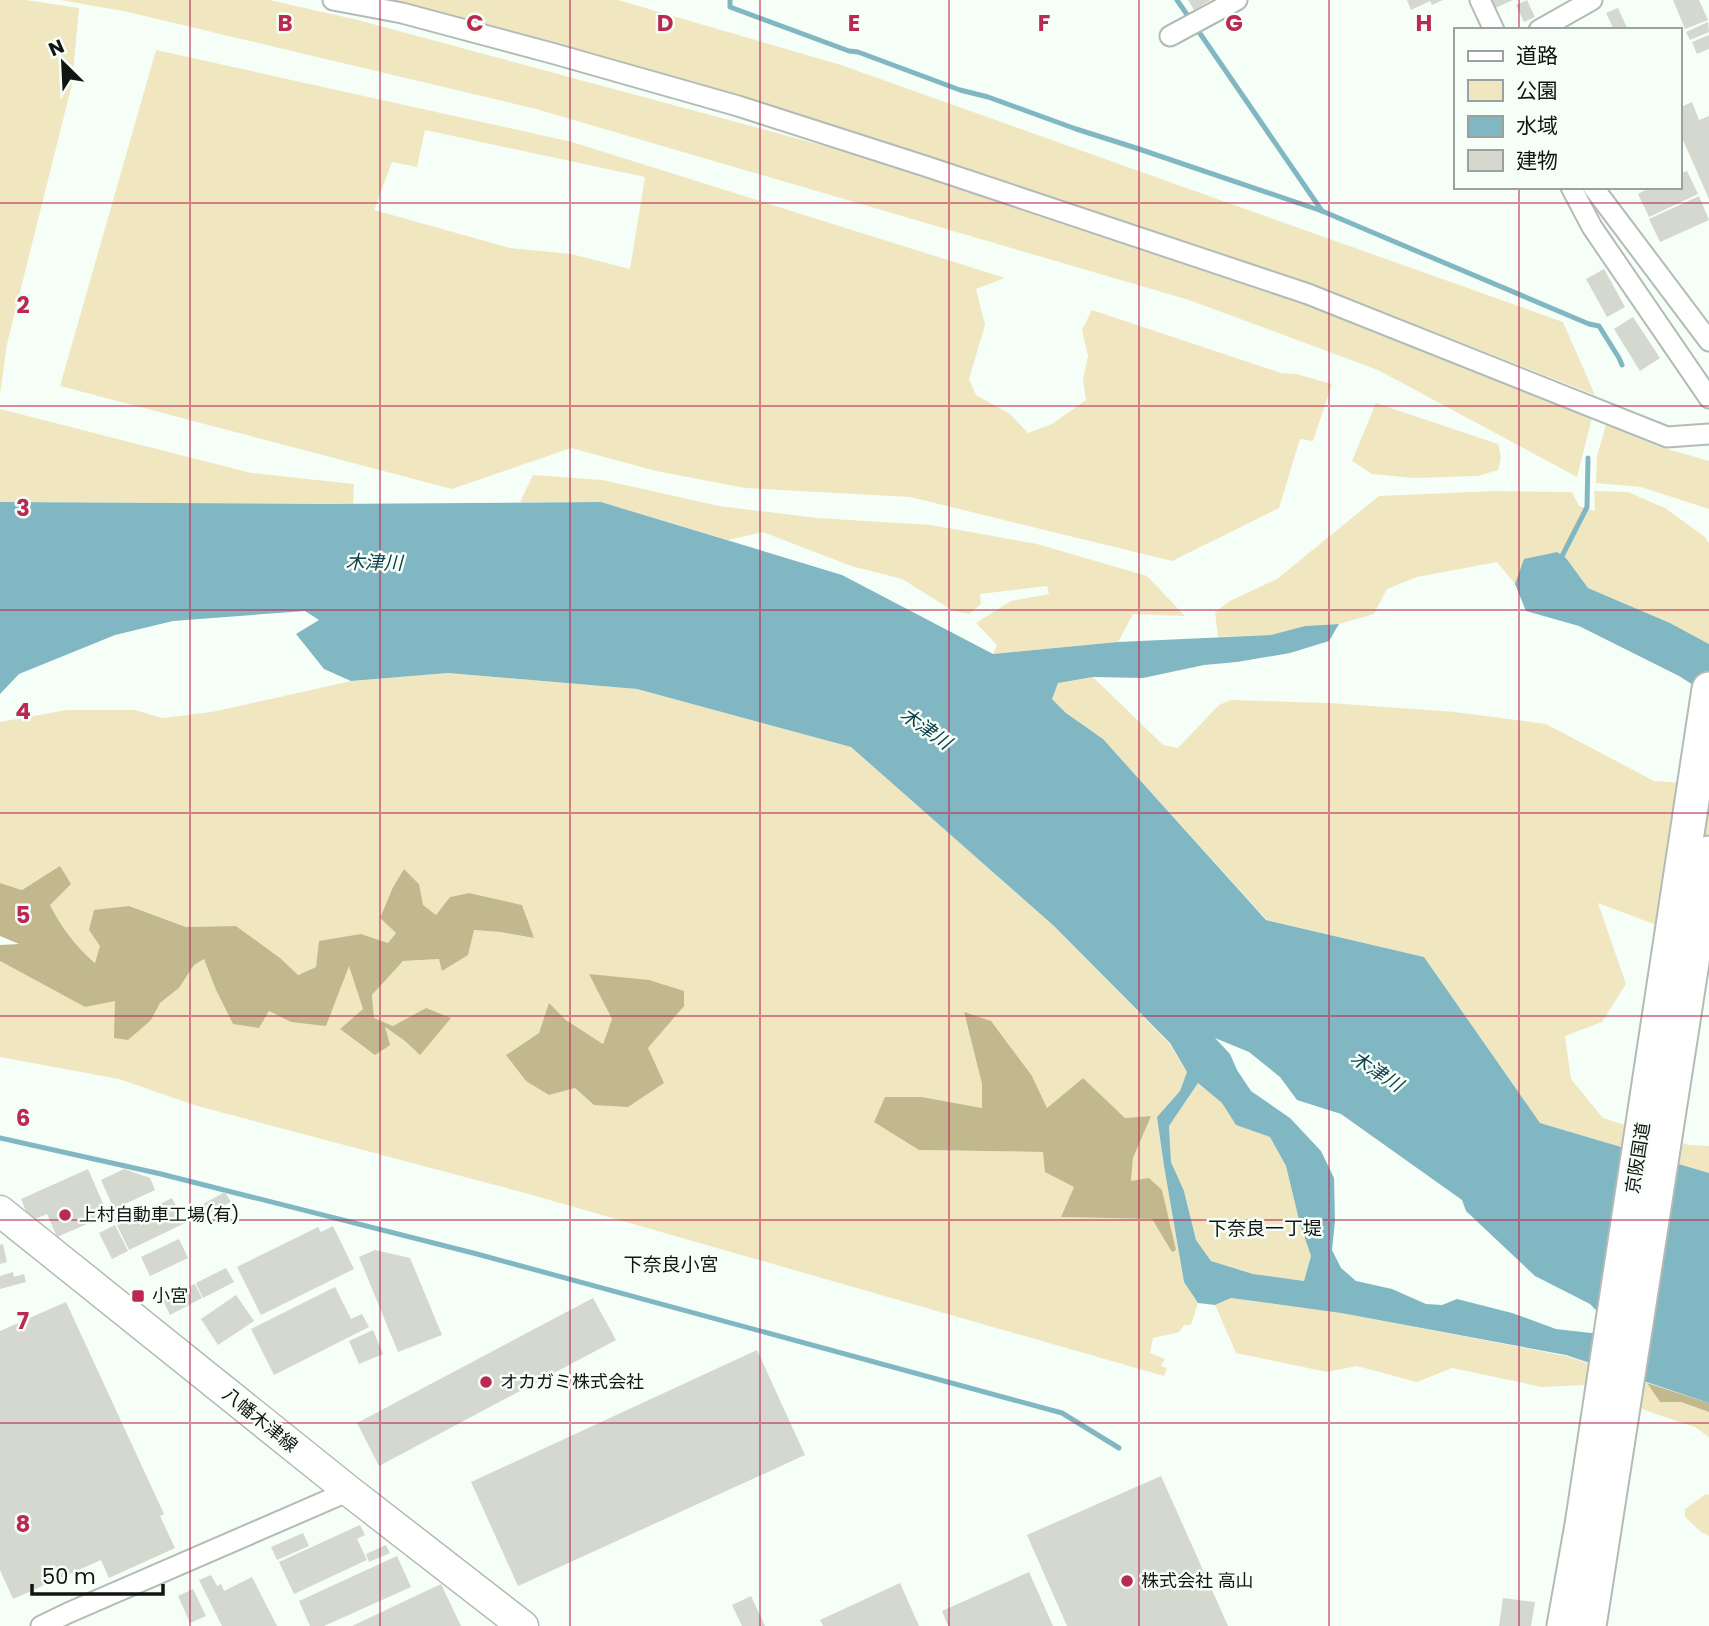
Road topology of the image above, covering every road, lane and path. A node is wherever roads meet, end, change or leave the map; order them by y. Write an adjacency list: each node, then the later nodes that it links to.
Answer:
1 (333, 0): 12 (street)
2 (1480, 0): 5 (street)
3 (1592, 0): 6 (street)
4 (1234, 1): 7 (street)
5 (1493, 28)
6 (1543, 28)
7 (1170, 36)
8 (1572, 189): 11 (street)
9 (1595, 189): 10 (street)
10 (1709, 341)
11 (1709, 398)
12 (1709, 435)
13 (1709, 689): 17 (highway, 京阪国道)
14 (1709, 853): 17 (highway, 京阪国道)
15 (0, 1211): 16 (main road, 八幡木津線)
16 (349, 1491): 18 (street); 19 (main road, 八幡木津線)
17 (1593, 1529): 20 (highway, 京阪国道); 21 (highway, 京阪国道)
18 (41, 1626)
19 (523, 1626)
20 (1564, 1626)
21 (1589, 1626)

